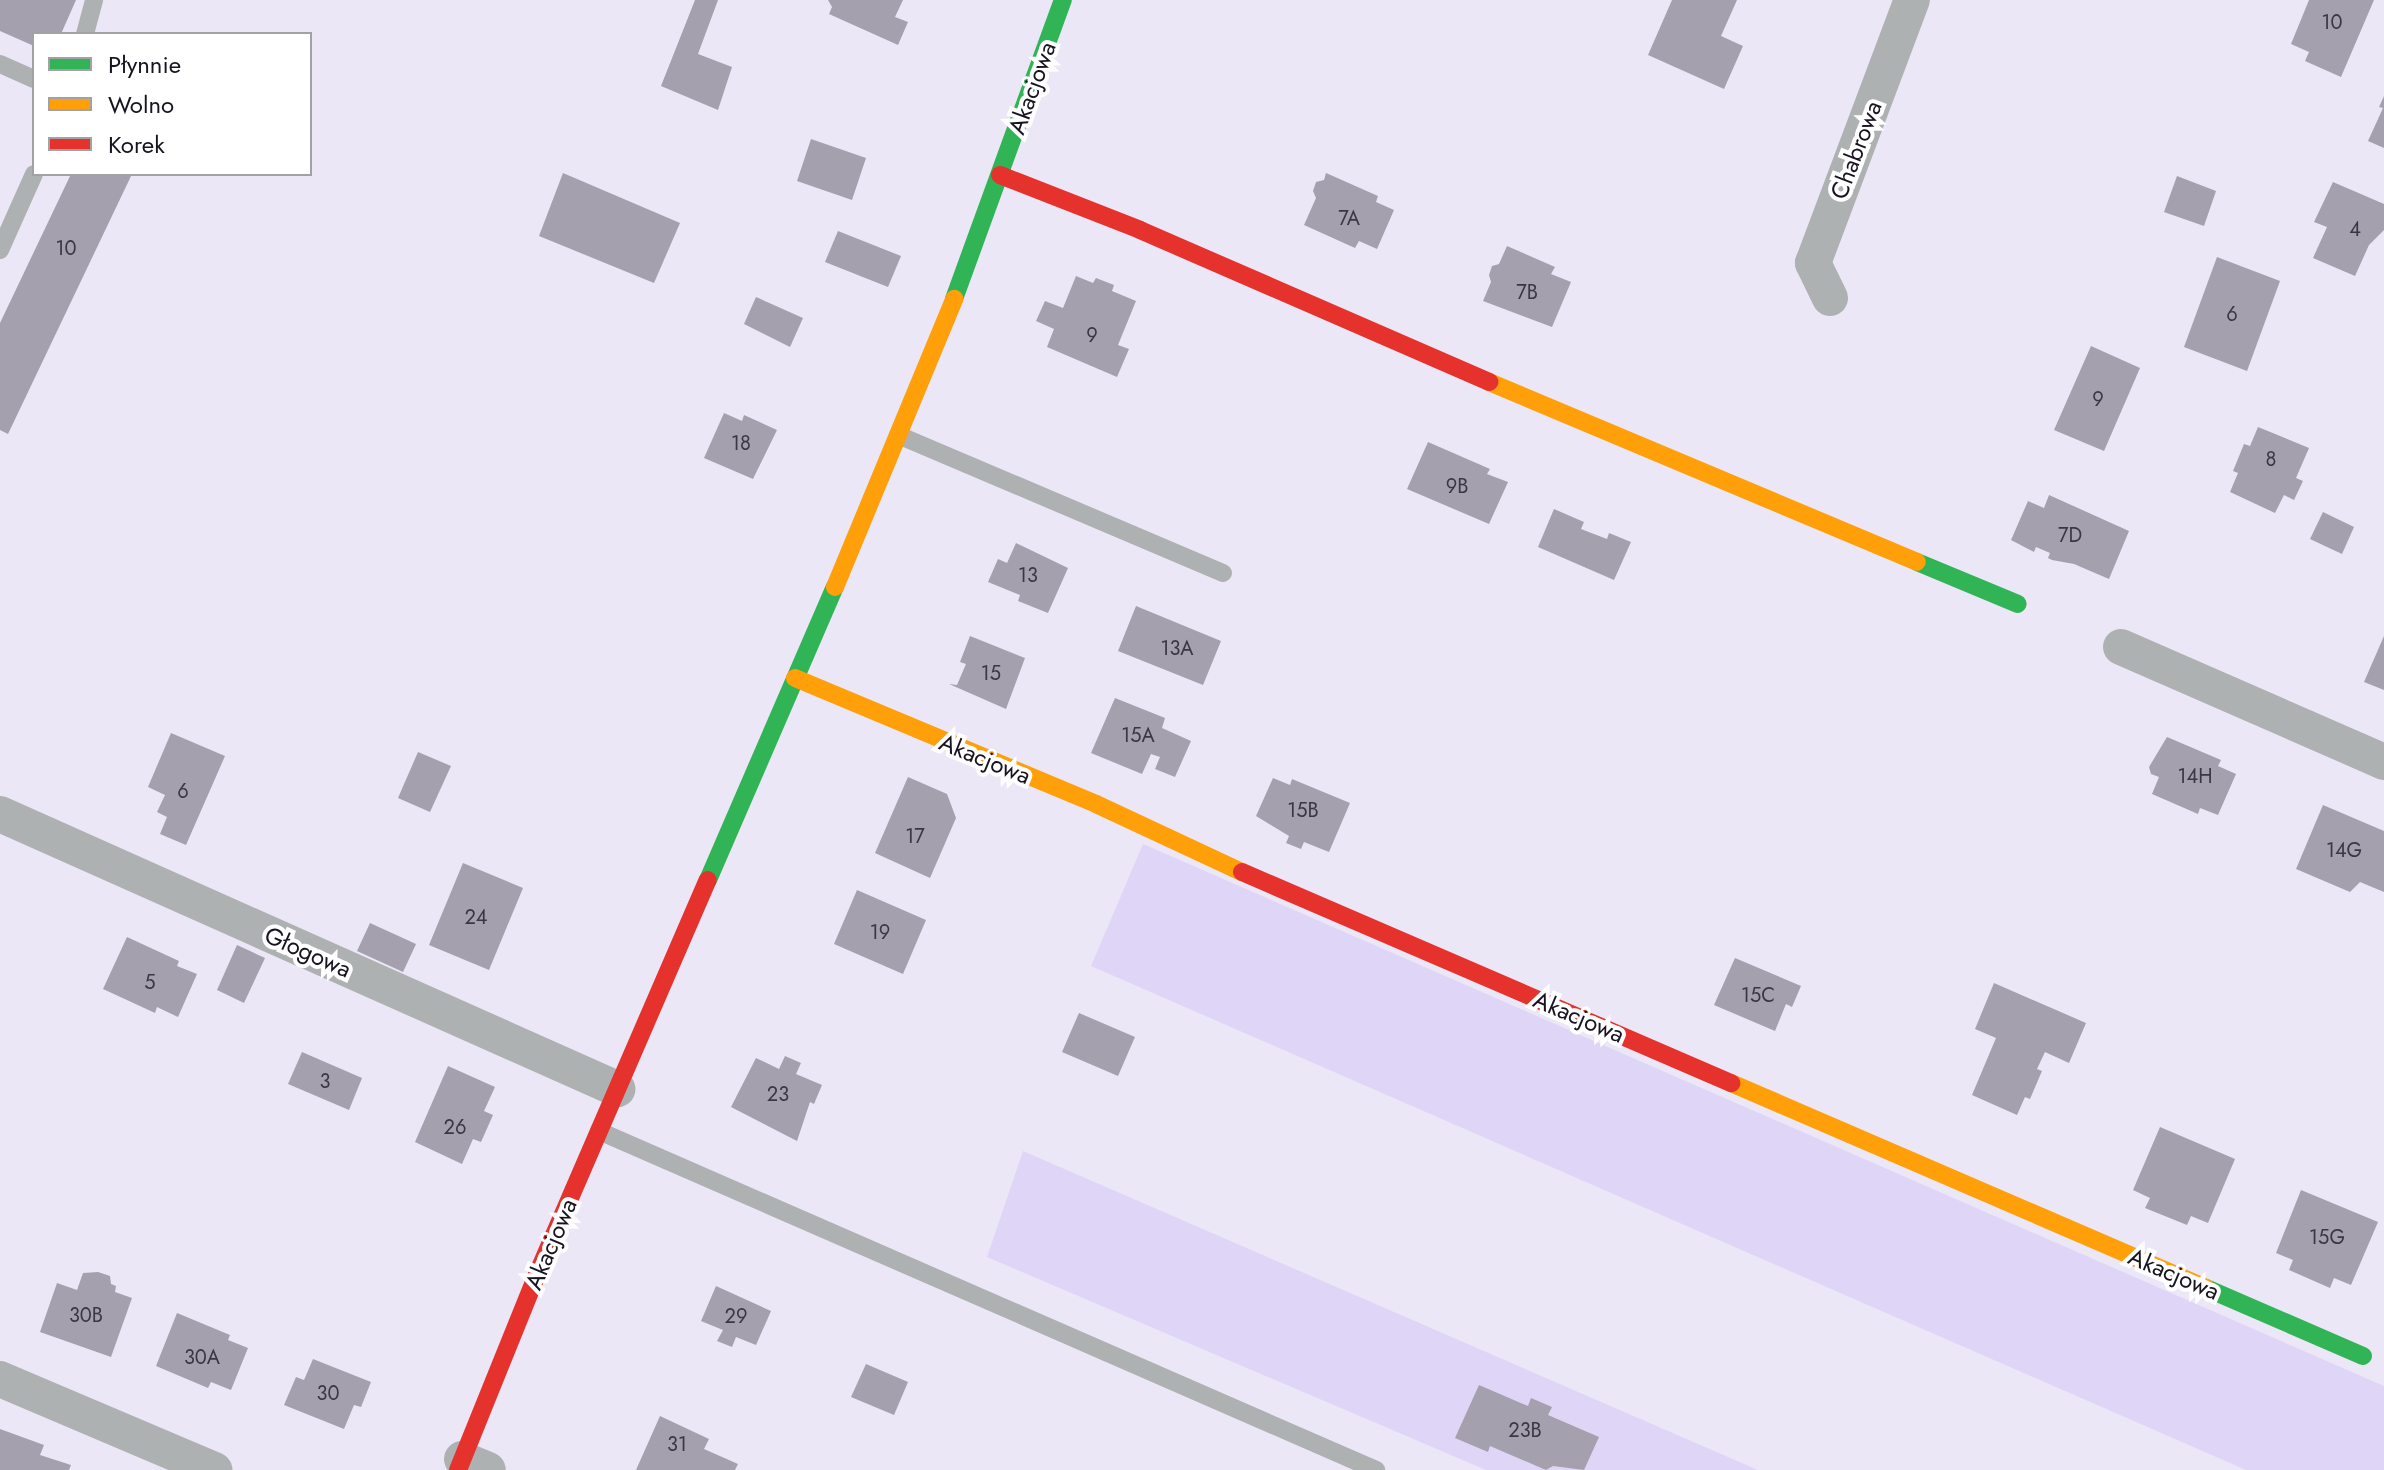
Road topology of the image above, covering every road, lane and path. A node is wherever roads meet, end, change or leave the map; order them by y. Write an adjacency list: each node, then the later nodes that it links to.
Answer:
1 (94, 0): 4 (lane)
2 (1063, 0): 7 (street, Akacjowa)
3 (1912, 0): 10 (street, Chabrowa)
4 (86, 32)
5 (0, 64): 6 (lane)
6 (32, 78)
7 (1000, 175): 11 (street, Akacjowa); 13 (street)
8 (33, 176): 9 (lane)
9 (0, 250)
10 (1830, 298)
11 (898, 435): 12 (lane); 15 (street, Akacjowa)
12 (1223, 573)
13 (2018, 604)
14 (2121, 647): 16 (street)
15 (795, 678): 18 (street, Akacjowa); 20 (street, Akacjowa)
16 (2384, 762)
17 (0, 814): 18 (street, Głogowa)
18 (617, 1089): 19 (street, Akacjowa)
19 (599, 1131): 22 (street, Akacjowa); 24 (lane)
20 (2363, 1356)
21 (0, 1379): 23 (street)
22 (469, 1466)
23 (214, 1470)
24 (1376, 1470)

